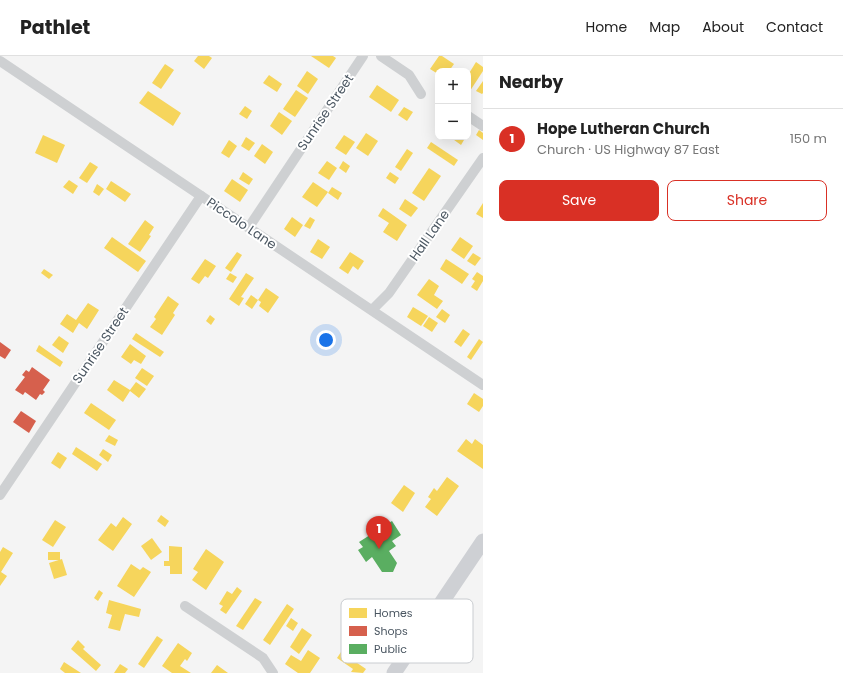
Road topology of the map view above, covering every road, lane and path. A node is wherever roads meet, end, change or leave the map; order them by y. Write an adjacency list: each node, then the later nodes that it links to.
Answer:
1 (362, 56): 9 (street, Sunrise Street)
2 (381, 56): 4 (street)
3 (0, 61): 8 (street, Piccolo Lane)
4 (421, 94)
5 (471, 118): 6 (street)
6 (483, 126)
7 (483, 158): 10 (street, Hall Lane)
8 (201, 196): 9 (street, Piccolo Lane); 12 (street, Sunrise Street)
9 (249, 228): 10 (street, Piccolo Lane)
10 (372, 310): 11 (street, Piccolo Lane)
11 (483, 384)
12 (0, 495)
13 (483, 541): 14 (street)
14 (444, 599)
15 (185, 606): 17 (street)
16 (401, 663): 18 (street)
17 (273, 673)
18 (394, 673)

